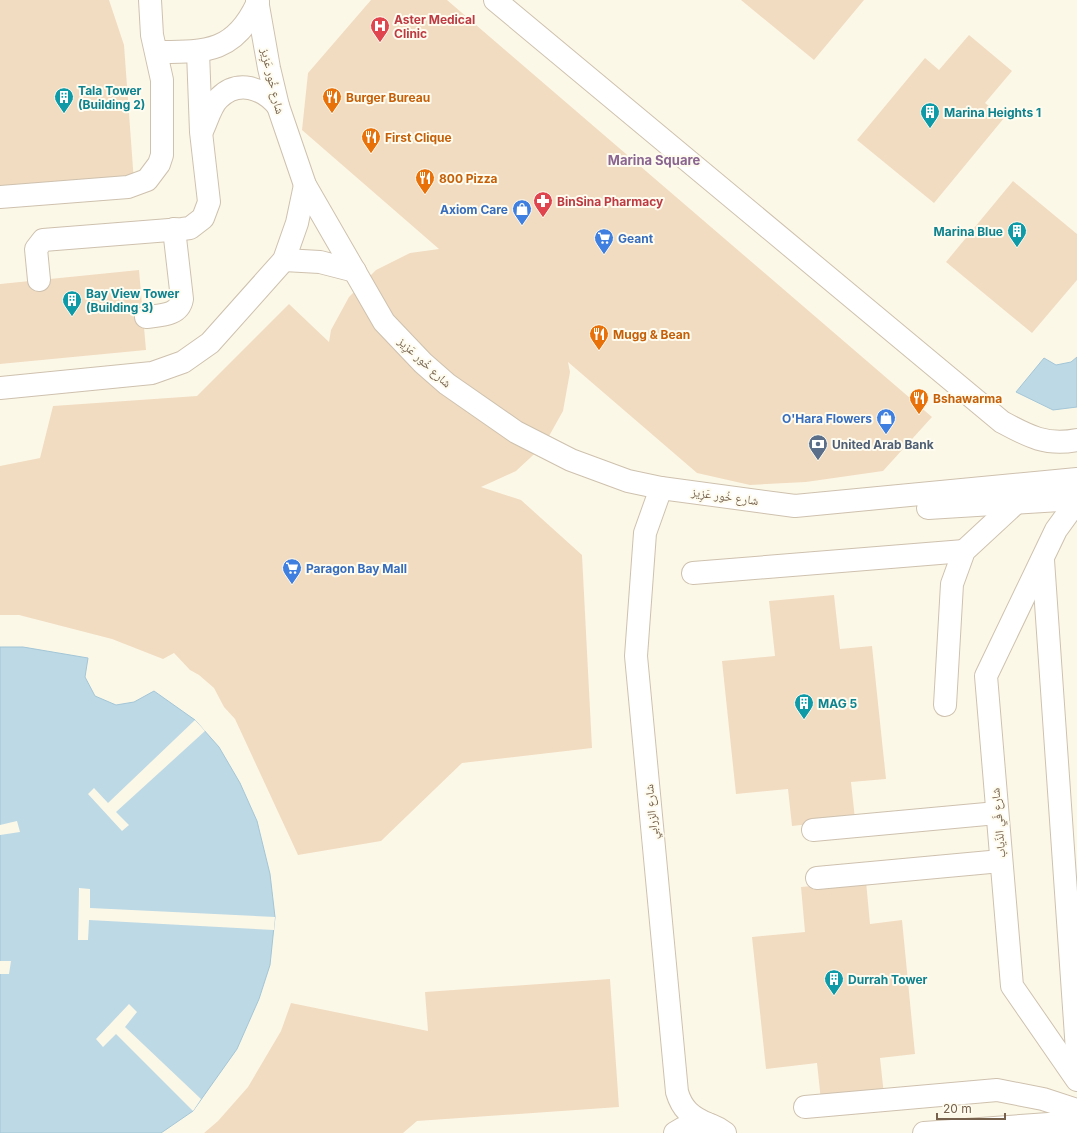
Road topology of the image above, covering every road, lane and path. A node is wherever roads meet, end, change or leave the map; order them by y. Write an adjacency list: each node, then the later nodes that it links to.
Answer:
1 (150, 0): 4 (street)
2 (495, 0): 16 (street)
3 (257, 1): 5 (street); 6 (street, شارع خُور عَزِيز)
4 (157, 52): 5 (street); 9 (street)
5 (198, 52): 7 (street)
6 (278, 106): 7 (street); 8 (street, شارع خُور عَزِيز)
7 (201, 132): 10 (street)
8 (305, 185): 11 (street); 12 (street, شارع خُور عَزِيز)
9 (0, 197)
10 (174, 230): 13 (street); 14 (street)
11 (284, 260): 12 (street); 15 (street)
12 (355, 271): 18 (street, شارع خُور عَزِيز)
13 (39, 280)
14 (146, 317)
15 (0, 388)
16 (1077, 440)
17 (1077, 479): 21 (street, شارع خُور عَزِيز)
18 (661, 488): 21 (street, شارع خُور عَزِيز); 32 (street, شارع الزرابي)
19 (1077, 500): 20 (street, شارع خُور عَزِيز); 23 (street, شارع فَي الذّياب)
20 (1018, 501): 21 (street, شارع خُور عَزِيز); 22 (street)
21 (795, 506)
22 (964, 551): 24 (street); 25 (street)
23 (1042, 558): 26 (street, شارع فَي الذّياب); 30 (street)
24 (694, 574)
25 (945, 705)
26 (997, 813): 27 (street); 28 (street, شارع فَي الذّياب)
27 (813, 830)
28 (1001, 861): 29 (street); 31 (street, شارع فَي الذّياب)
29 (817, 878)
30 (1077, 1052)
31 (1077, 1080)
32 (681, 1103): 36 (street, شارع الزرابي); 37 (street)
33 (805, 1107): 34 (street)
34 (1077, 1110)
35 (1077, 1122): 39 (street)
36 (716, 1128): 38 (street)
37 (670, 1133)
38 (675, 1133)
39 (924, 1133)

